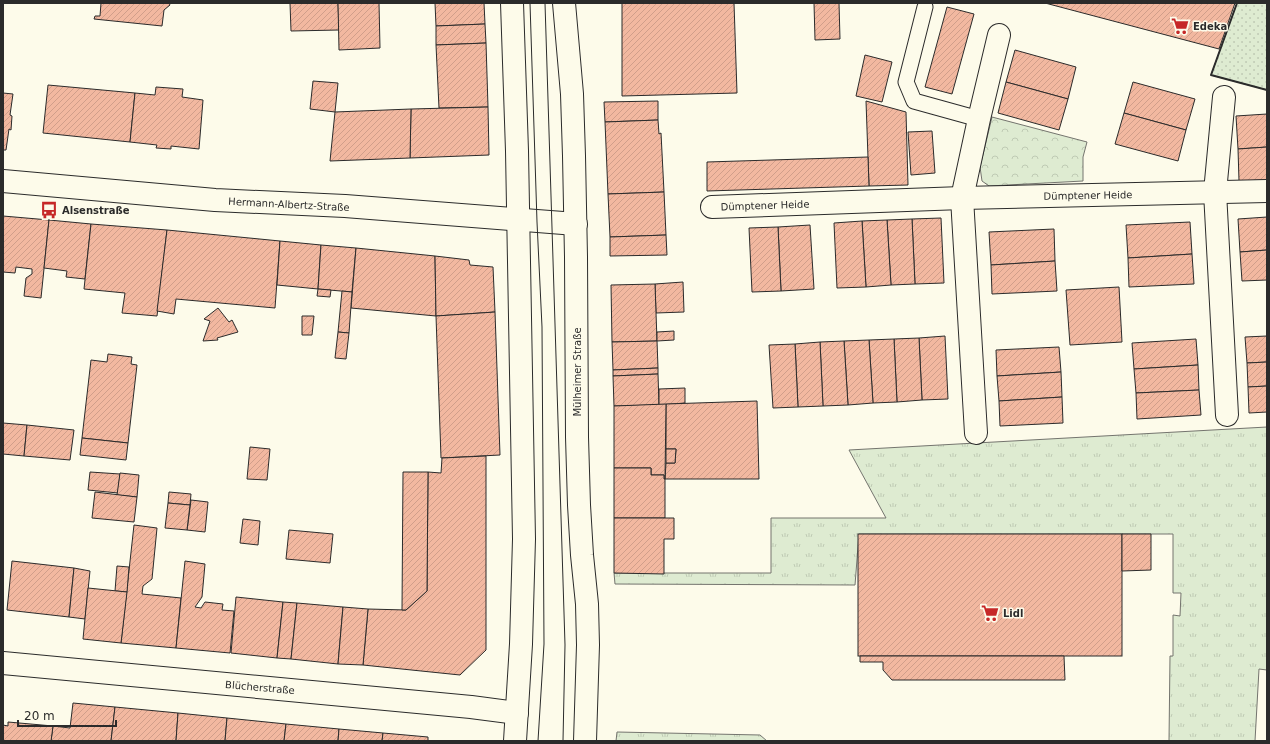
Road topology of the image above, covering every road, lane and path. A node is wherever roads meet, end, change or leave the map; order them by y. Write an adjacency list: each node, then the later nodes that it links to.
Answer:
1 (512, 3): 12 (street)
2 (564, 3): 13 (street, Mülheimer Straße)
3 (925, 6): 6 (lane)
4 (1000, 35): 6 (street)
5 (1224, 98): 9 (street)
6 (979, 119): 10 (street)
7 (3, 181): 12 (street, Hermann-Albertz-Straße)
8 (1267, 191): 9 (street, Dümptener Heide)
9 (1215, 192): 10 (street, Dümptener Heide); 14 (street)
10 (962, 198): 11 (street, Dümptener Heide); 15 (street)
11 (712, 207)
12 (518, 220): 13 (street, Hermann-Albertz-Straße); 17 (street)
13 (576, 224): 19 (street, Mülheimer Straße)
14 (1227, 416)
15 (976, 433)
16 (3, 663): 17 (street, Blücherstraße)
17 (517, 713): 18 (street)
18 (515, 741)
19 (585, 741)

